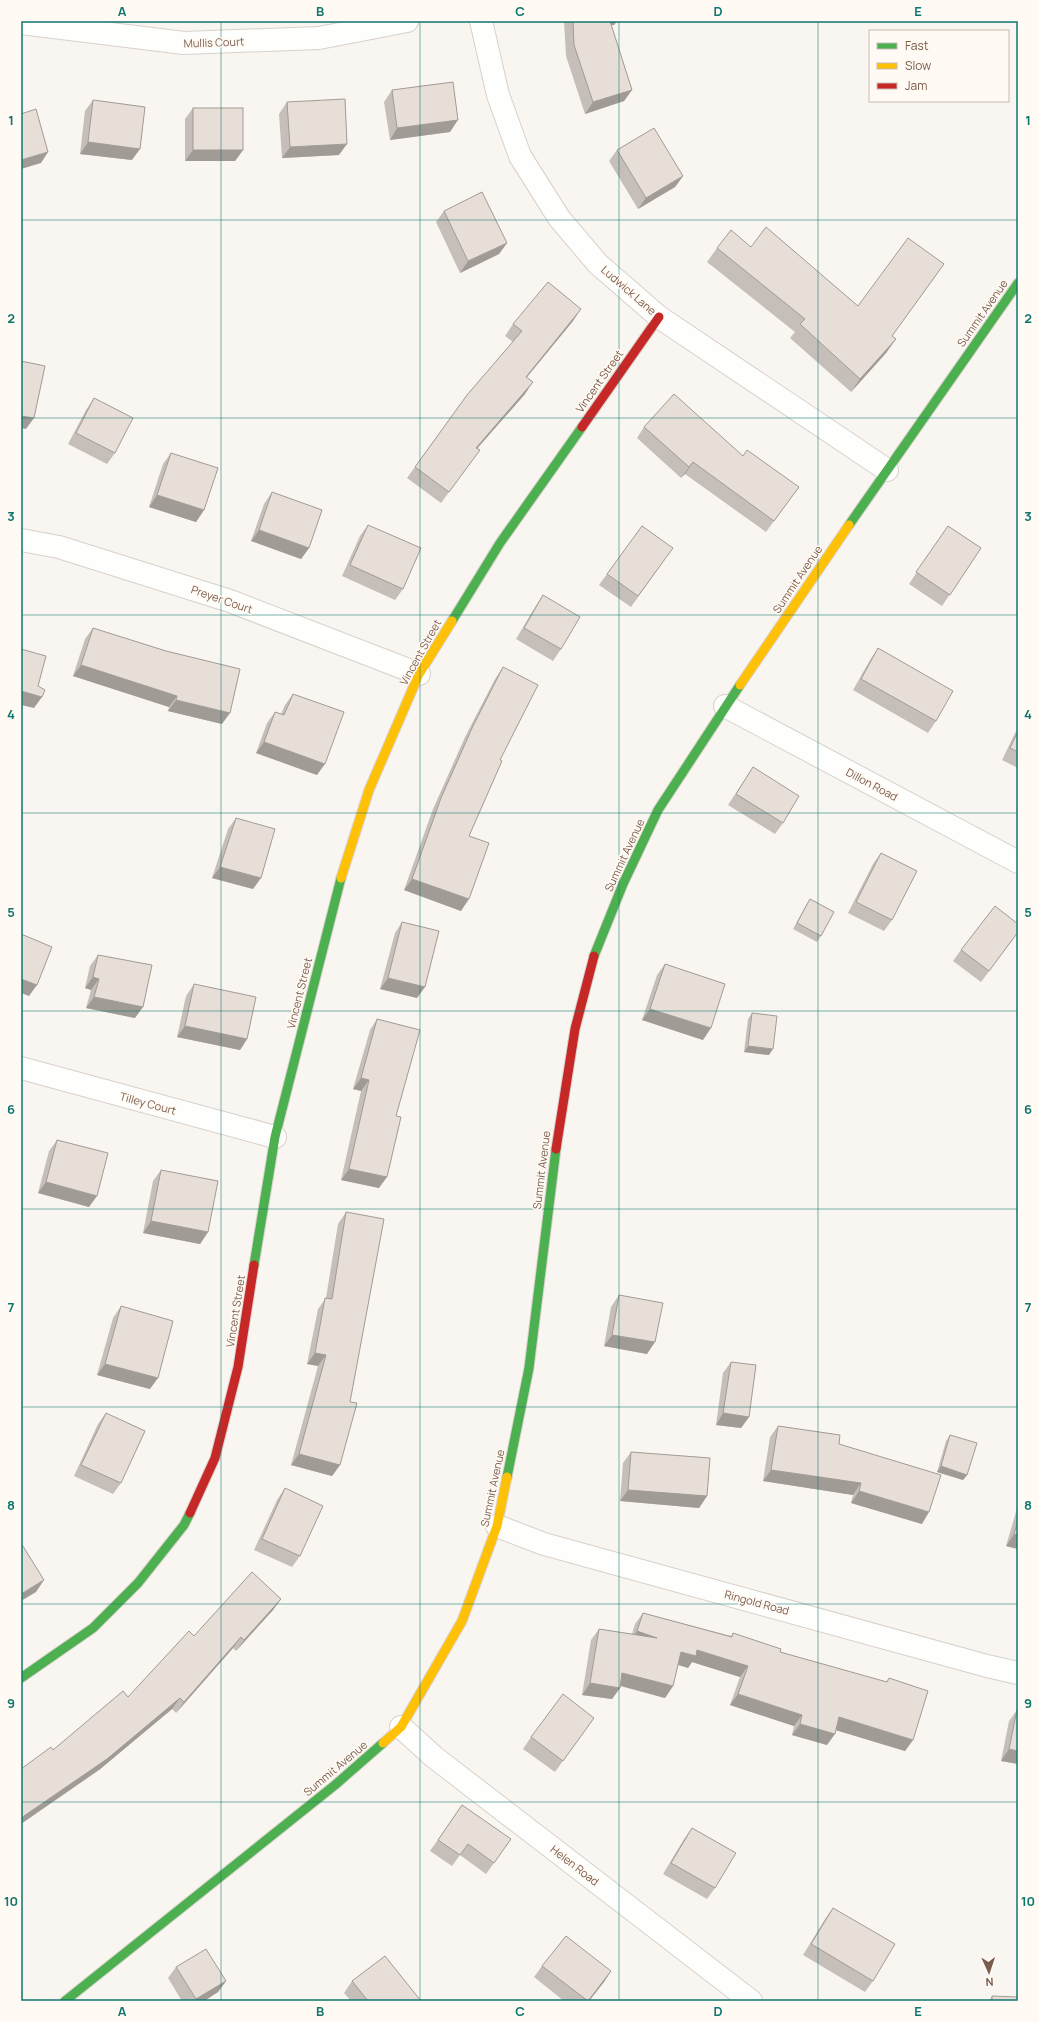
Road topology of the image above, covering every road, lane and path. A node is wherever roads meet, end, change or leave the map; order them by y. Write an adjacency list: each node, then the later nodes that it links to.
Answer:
1 (407, 21): 3 (street, Mullis Court)
2 (481, 21): 5 (street, Ludwick Lane)
3 (21, 23)
4 (1018, 283): 6 (main road, Summit Avenue)
5 (659, 316): 6 (street, Ludwick Lane); 8 (main road, Vincent Street)
6 (887, 470): 9 (main road, Summit Avenue)
7 (21, 540): 8 (street, Preyer Court)
8 (419, 674): 12 (main road, Vincent Street)
9 (725, 706): 10 (street, Dillon Road); 13 (main road, Summit Avenue)
10 (1018, 862)
11 (21, 1068): 12 (street, Tilley Court)
12 (275, 1137): 15 (main road, Vincent Street)
13 (497, 1526): 14 (street, Ringold Road); 16 (main road, Summit Avenue)
14 (1018, 1672)
15 (21, 1678)
16 (401, 1727): 17 (main road, Summit Avenue); 18 (street, Helen Road)
17 (65, 2001)
18 (751, 2001)

